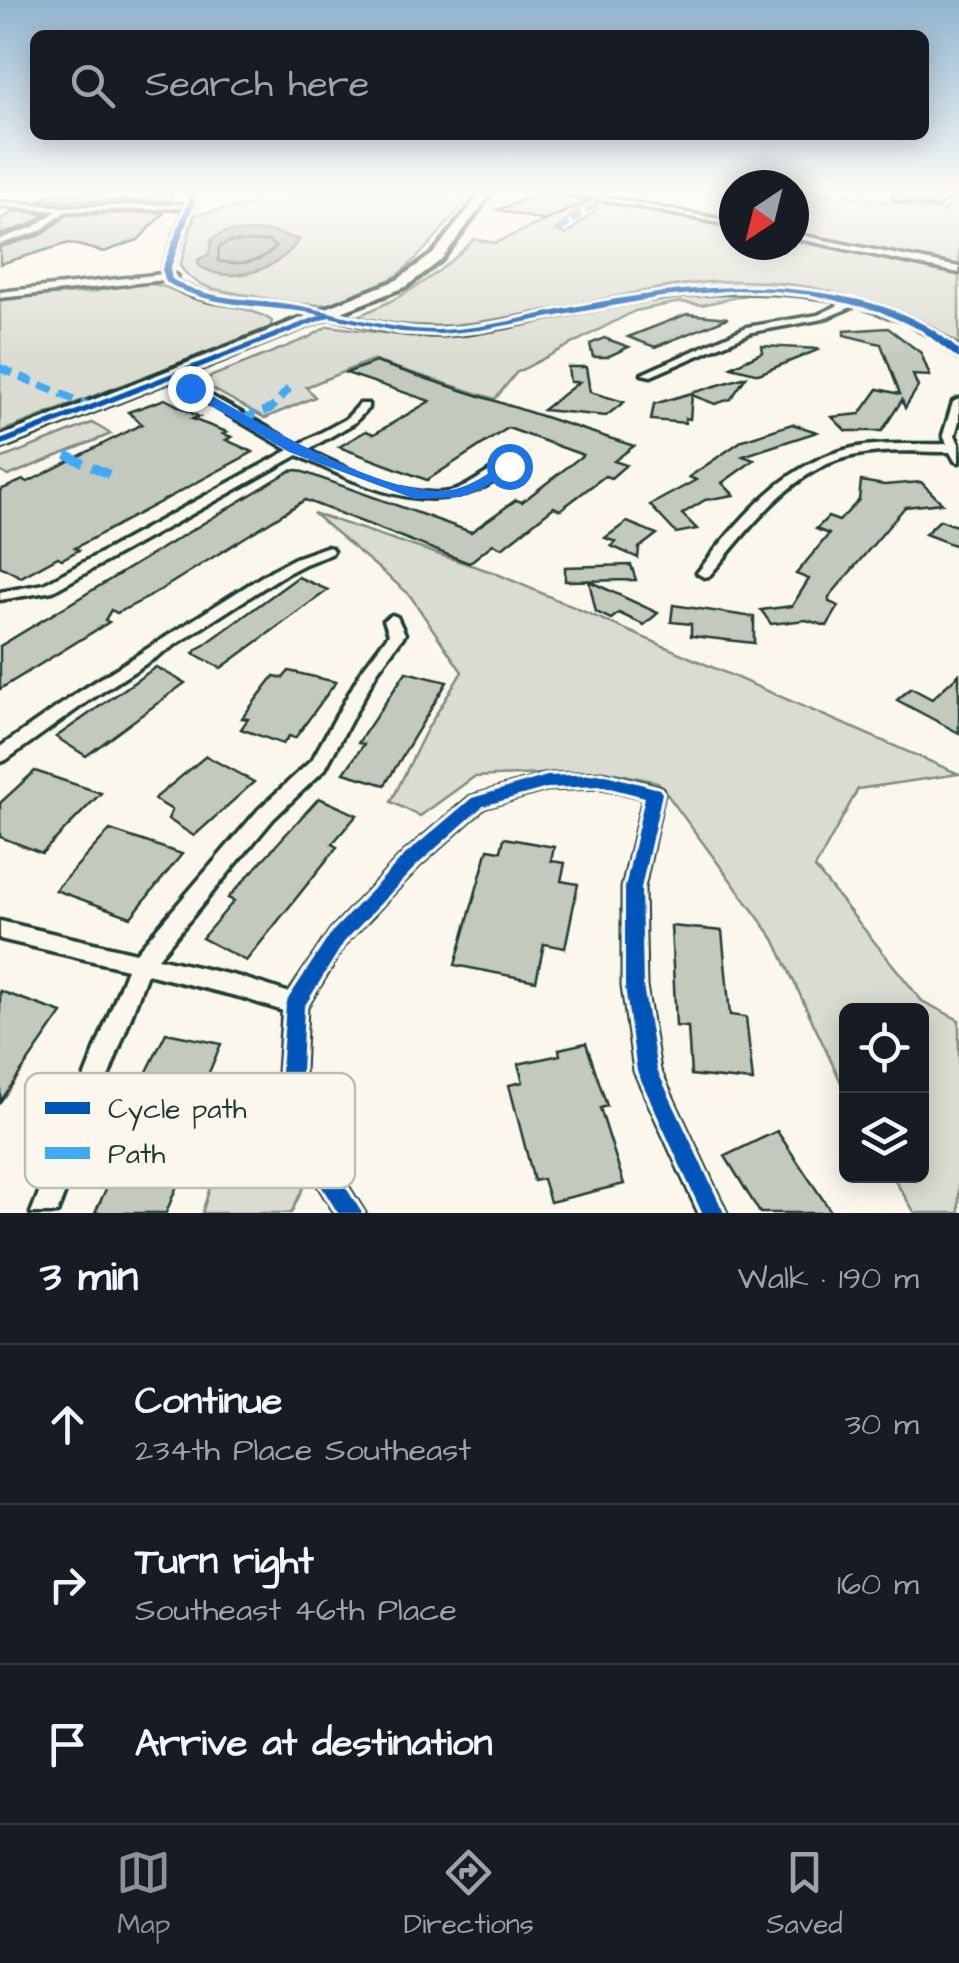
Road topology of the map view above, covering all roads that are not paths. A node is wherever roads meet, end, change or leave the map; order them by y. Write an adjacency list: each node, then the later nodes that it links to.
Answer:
1 (175, 249): 5 (street)
2 (443, 249): 9 (main road)
3 (855, 249): 4 (street)
4 (959, 270)
5 (167, 274): 6 (street); 8 (street); 9 (street)
6 (0, 295)
7 (856, 302): 9 (street); 11 (street); 12 (street)
8 (264, 304): 9 (street); 10 (street)
9 (329, 315): 10 (main road)
10 (286, 330): 13 (main road)
11 (959, 356)
12 (647, 374)
13 (170, 376): 16 (main road); 17 (street)
14 (959, 402): 18 (street)
15 (364, 406): 17 (street)
16 (0, 443)
17 (294, 449): 19 (street); 22 (street)
18 (956, 453): 21 (street)
19 (509, 466)
20 (326, 551): 24 (street)
21 (704, 573)
22 (5, 597)
23 (392, 620): 26 (street)
24 (0, 756)
25 (0, 930): 26 (street)
26 (140, 962): 27 (street); 28 (street)
27 (295, 1005): 29 (street); 34 (street)
28 (98, 1073)
29 (291, 1073)
30 (54, 1188): 32 (street)
31 (334, 1188): 33 (street)
32 (44, 1213)
33 (351, 1213)
34 (714, 1213)

